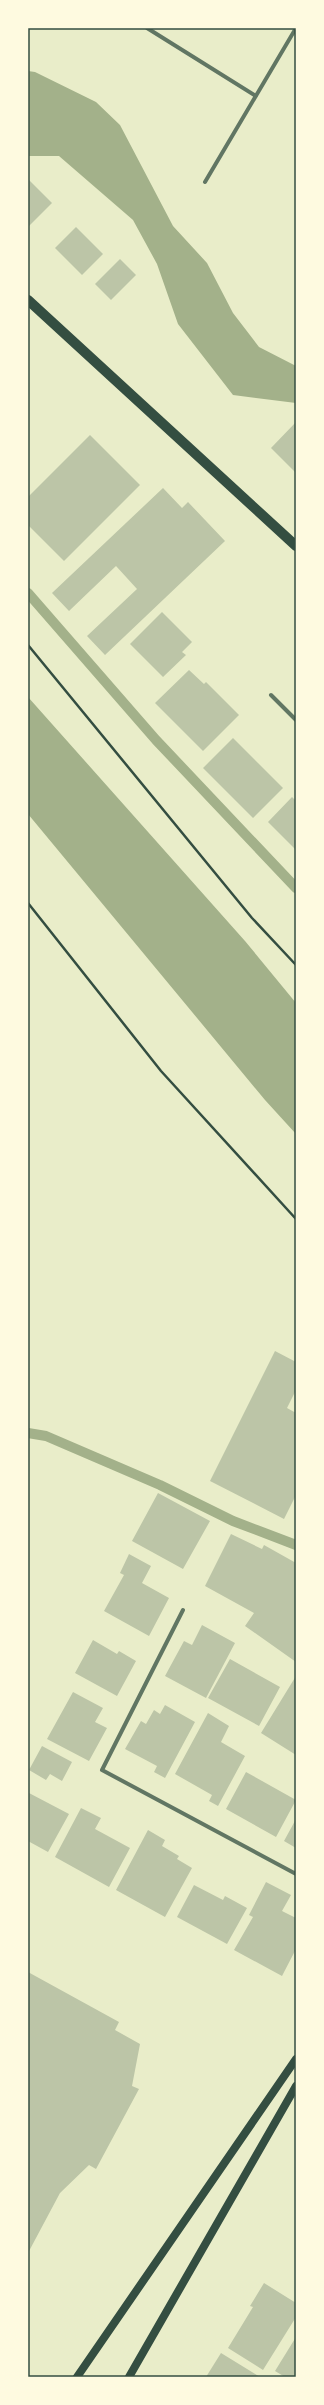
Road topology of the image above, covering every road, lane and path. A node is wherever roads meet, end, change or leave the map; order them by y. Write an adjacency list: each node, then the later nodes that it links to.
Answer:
1 (146, 28): 3 (street)
2 (296, 28): 3 (street)
3 (256, 96): 4 (street)
4 (206, 182)
5 (28, 300): 6 (main road)
6 (296, 546)
7 (28, 645): 11 (path)
8 (271, 695): 9 (street)
9 (296, 720)
10 (28, 903): 12 (path)
11 (296, 965)
12 (296, 1219)
13 (183, 1610): 14 (street)
14 (296, 1874)
15 (296, 2059): 17 (main road)
16 (296, 2086): 18 (main road)
17 (77, 2377)
18 (129, 2377)

